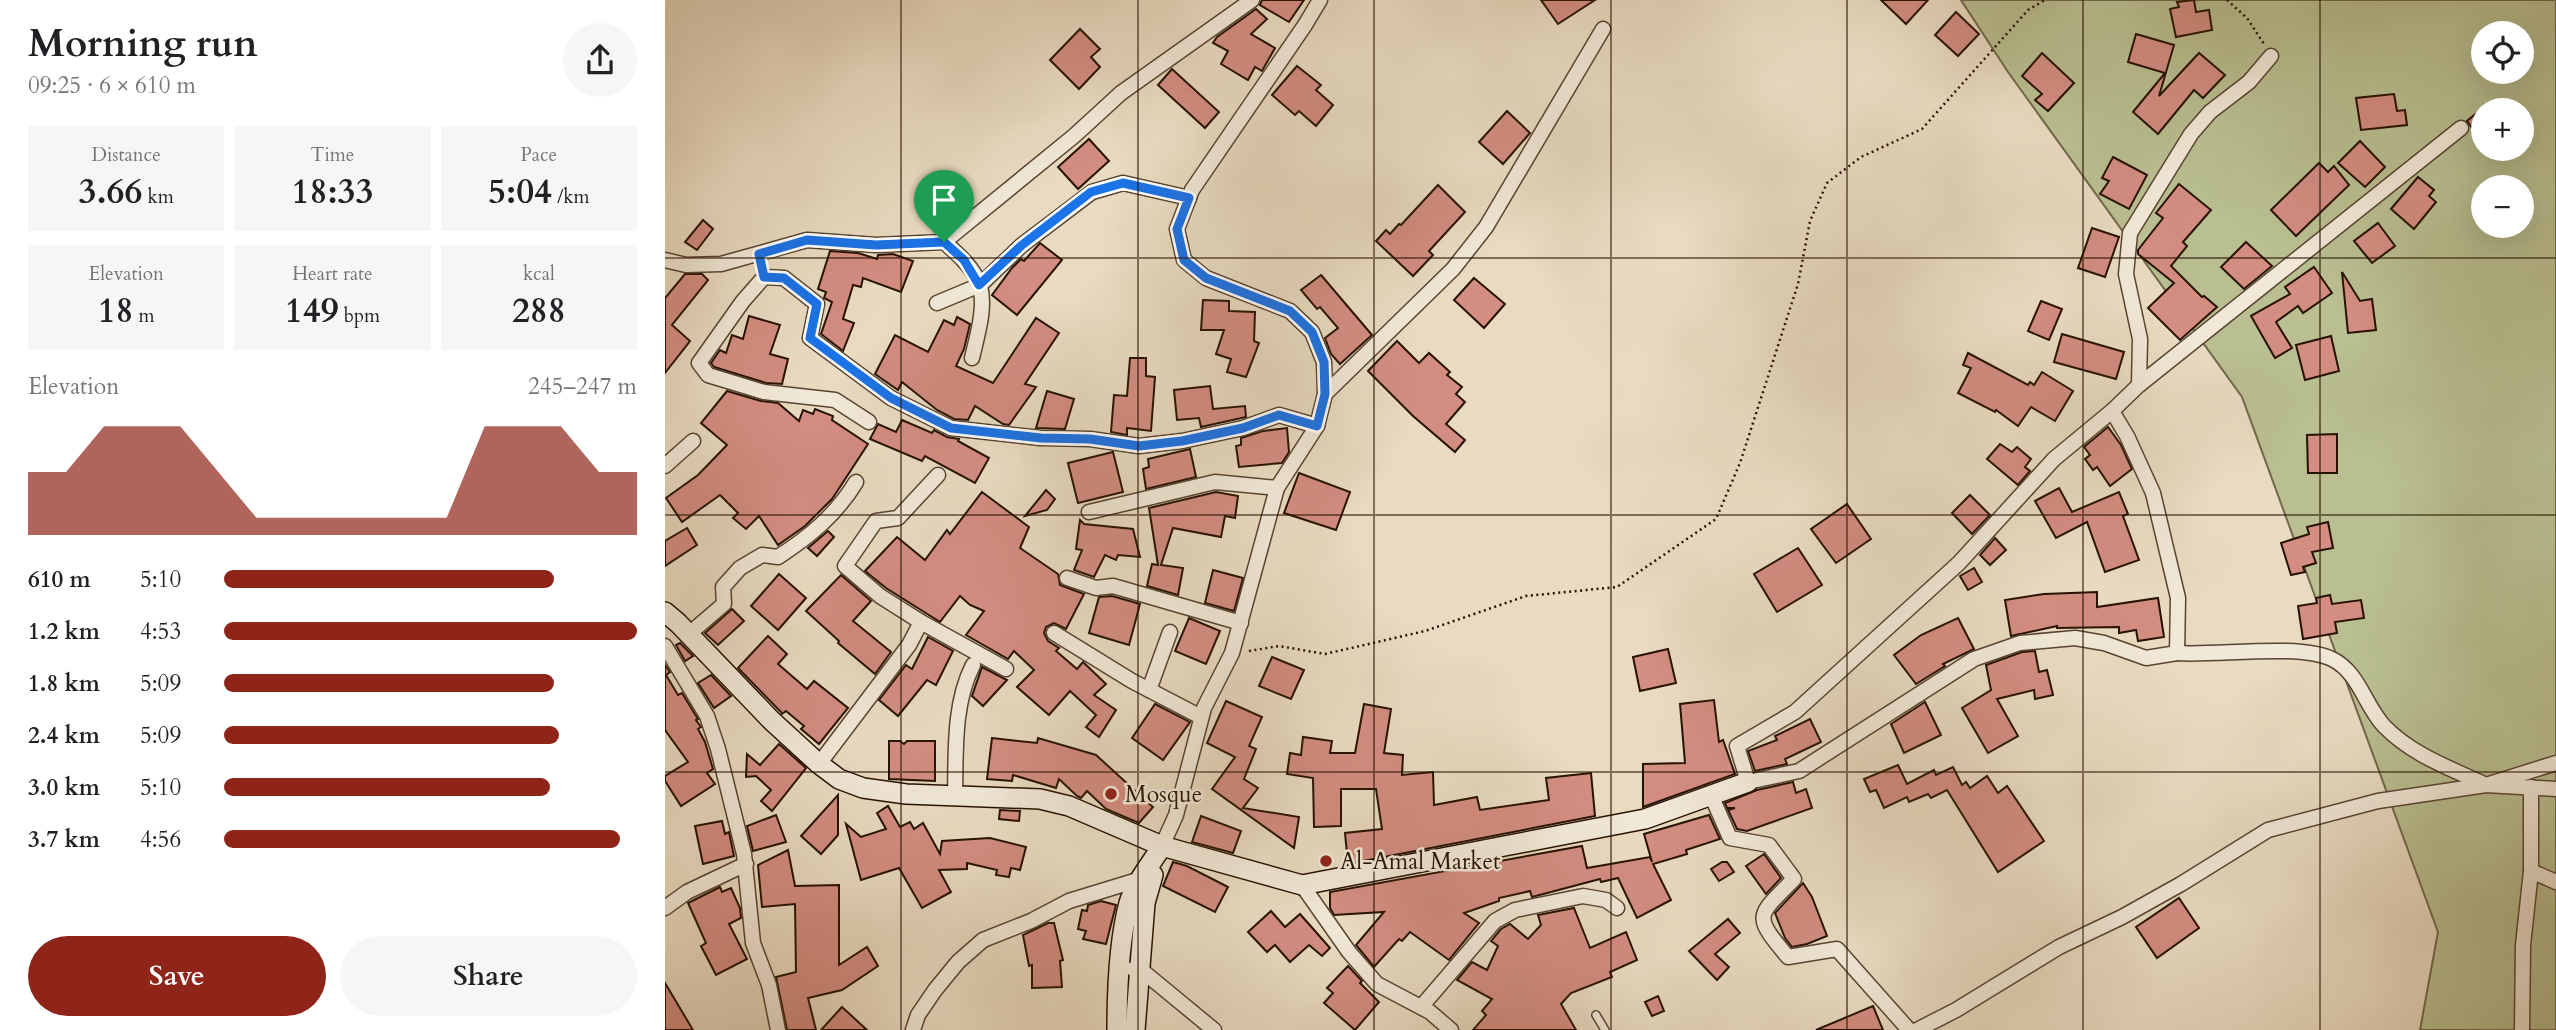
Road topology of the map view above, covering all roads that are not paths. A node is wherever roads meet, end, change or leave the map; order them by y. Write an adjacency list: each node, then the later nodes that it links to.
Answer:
1 (1252, 0): 7 (street)
2 (1320, 0): 6 (street)
3 (1603, 30): 15 (street)
4 (2271, 56): 14 (street)
5 (2461, 128): 14 (street)
6 (1189, 198): 11 (street); 15 (street)
7 (944, 242): 8 (street); 11 (street)
8 (759, 254): 9 (street); 10 (street)
9 (665, 260)
10 (764, 277): 17 (street); 18 (street)
11 (979, 285): 12 (street); 13 (street)
12 (937, 303)
13 (972, 358)
14 (2139, 386): 16 (street)
15 (1325, 394): 18 (street)
16 (2112, 411): 33 (street); 40 (street)
17 (869, 422)
18 (1317, 426): 23 (street)
19 (693, 441): 20 (street)
20 (665, 466)
21 (938, 475): 27 (street)
22 (856, 482): 31 (street)
23 (1277, 488): 24 (street); 28 (street)
24 (1089, 512)
25 (1066, 578): 28 (street)
26 (665, 612): 31 (street)
27 (921, 622): 35 (street); 39 (street)
28 (1241, 622): 37 (street)
29 (1170, 632): 36 (street)
30 (1054, 633): 36 (street)
31 (689, 635): 39 (street)
32 (665, 646): 47 (street)
33 (2177, 653): 40 (street); 41 (street)
34 (973, 665): 45 (street)
35 (1006, 668)
36 (1149, 690): 37 (street)
37 (1201, 717): 46 (street)
38 (2556, 762): 41 (street)
39 (818, 764): 45 (street)
40 (1748, 782): 44 (street)
41 (2486, 785): 42 (street); 65 (street)
42 (2531, 787): 43 (street); 48 (street)
43 (2556, 789)
44 (1711, 795): 51 (street); 64 (street)
45 (955, 796): 46 (street)
46 (1163, 846): 49 (street); 51 (street); 54 (street)
47 (745, 864): 52 (street); 57 (street)
48 (2531, 871): 50 (street); 66 (street)
49 (1141, 879): 54 (street); 58 (street)
50 (2556, 882)
51 (1302, 886): 55 (street)
52 (665, 908)
53 (1617, 908): 55 (street)
54 (1130, 969): 59 (street); 60 (street); 61 (street)
55 (1421, 1007): 62 (street)
56 (1597, 1015): 63 (lane)
57 (778, 1030)
58 (913, 1030)
59 (1117, 1030)
60 (1135, 1030)
61 (1214, 1030)
62 (1451, 1030)
63 (1605, 1030)
64 (1909, 1030)
65 (1916, 1030)
66 (2522, 1030)

